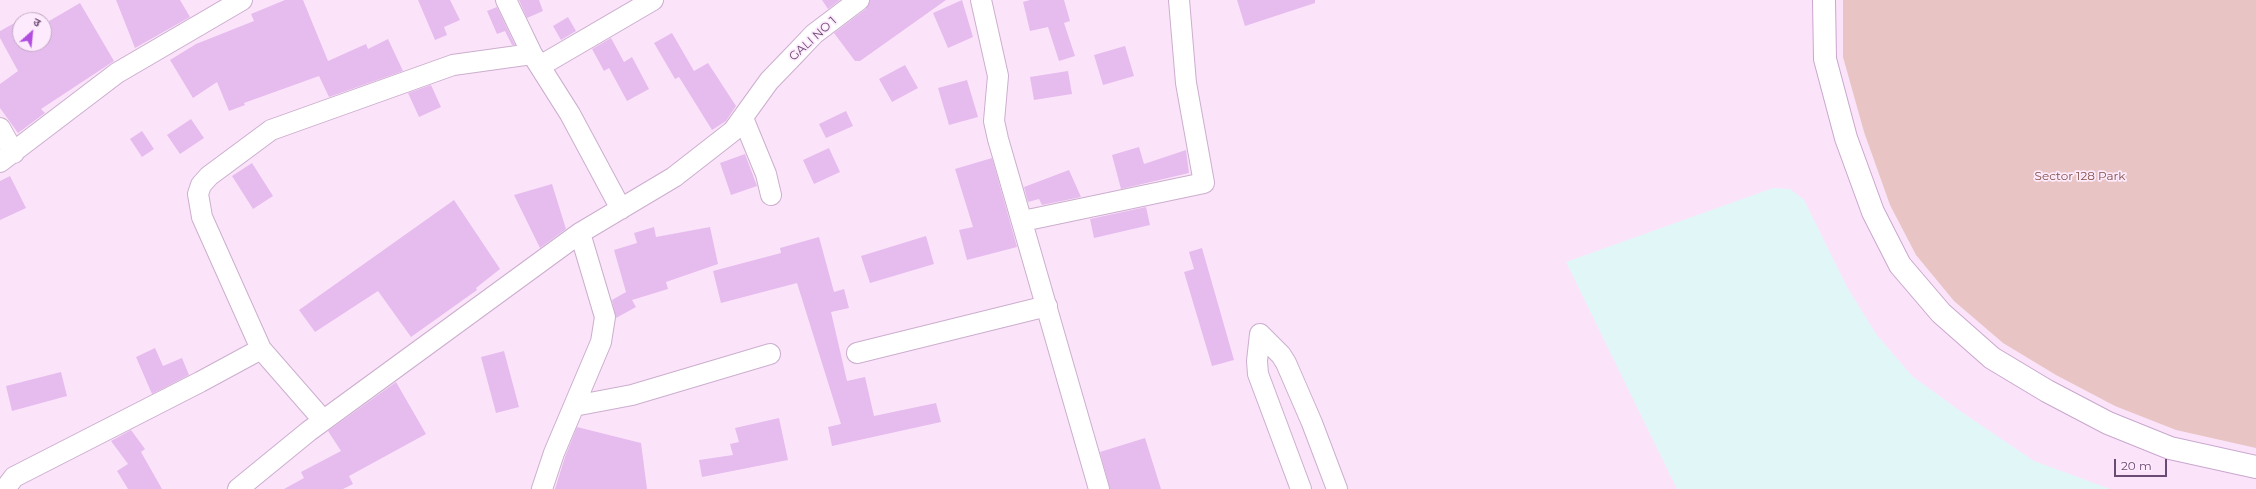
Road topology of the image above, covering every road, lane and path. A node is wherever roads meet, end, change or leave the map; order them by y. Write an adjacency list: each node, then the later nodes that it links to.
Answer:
1 (242, 0): 11 (street)
2 (506, 0): 8 (street)
3 (653, 0): 8 (street)
4 (859, 0): 9 (street, GALI NO 1)
5 (981, 0): 14 (street)
6 (1179, 0): 14 (street)
7 (1824, 0): 22 (main road)
8 (536, 60): 13 (street); 17 (street)
9 (743, 118): 12 (street); 13 (street, GALI NO 1)
10 (0, 128): 11 (street)
11 (7, 158)
12 (771, 195)
13 (621, 209): 15 (street, GALI NO 1)
14 (1023, 221): 16 (street)
15 (580, 233): 20 (street); 21 (street, GALI NO 1)
16 (1047, 306): 18 (street); 26 (street)
17 (261, 349): 21 (street); 23 (street)
18 (857, 353)
19 (770, 354): 20 (street)
20 (574, 406): 25 (street)
21 (323, 420): 24 (street, GALI NO 1)
22 (2256, 467)
23 (5, 489)
24 (238, 489)
25 (542, 489)
26 (1099, 489)
27 (1301, 489): 28 (street)
28 (1337, 489)

